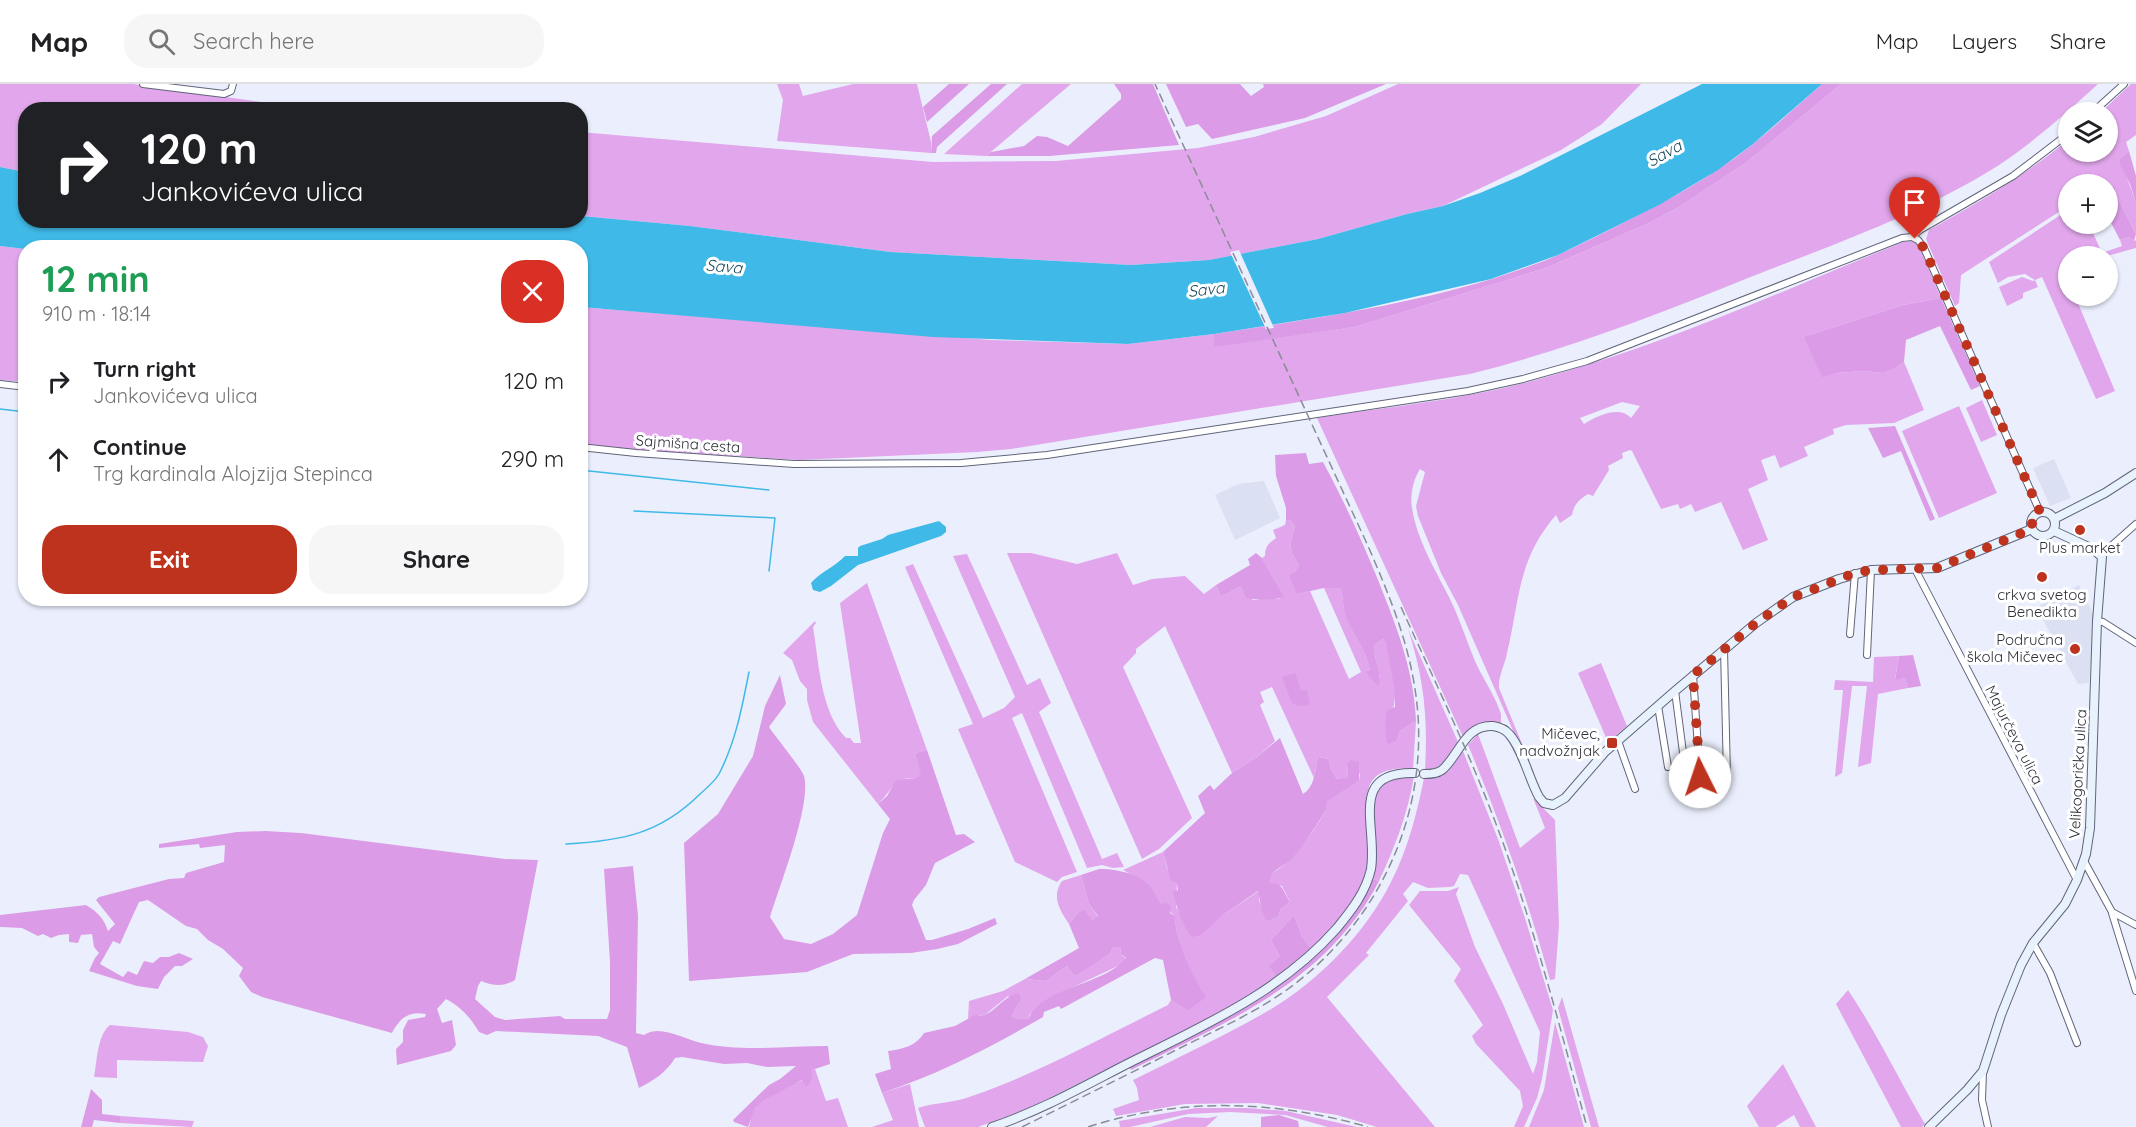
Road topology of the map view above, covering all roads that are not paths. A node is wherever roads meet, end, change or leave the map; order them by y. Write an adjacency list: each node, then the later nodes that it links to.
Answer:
1 (144, 84): 2 (street)
2 (233, 84)
3 (2124, 84): 4 (street)
4 (2104, 102)
5 (2058, 142): 6 (street, Sajmišna cesta)
6 (1911, 237): 9 (street, Sajmišna cesta); 11 (street)
7 (0, 384): 8 (street)
8 (18, 386)
9 (588, 448)
10 (2136, 473): 12 (main road)
11 (2040, 512): 12 (main road); 14 (main road)
12 (2054, 519): 15 (main road)
13 (2136, 524): 16 (street)
14 (2032, 529): 15 (main road); 17 (main road)
15 (2054, 531): 16 (main road)
16 (2101, 555): 20 (main road, Velikogorička ulica)
17 (1915, 569): 18 (main road); 35 (street, Majurčeva ulica)
18 (1871, 570): 19 (main road); 24 (street)
19 (1855, 573): 21 (street); 23 (main road)
20 (2097, 621): 22 (street); 34 (main road, Velikogorička ulica)
21 (1850, 634)
22 (2136, 643)
23 (1724, 649): 25 (main road); 30 (street)
24 (1867, 655)
25 (1693, 675): 26 (main road); 31 (street)
26 (1675, 690): 27 (main road); 32 (street)
27 (1658, 706): 28 (main road); 29 (street)
28 (1618, 741): 33 (street); 42 (main road)
29 (1668, 767)
30 (1727, 776)
31 (1700, 777)
32 (1687, 783)
33 (1635, 789)
34 (2084, 861): 35 (main road, Velikogorička ulica); 36 (street)
35 (2077, 880): 38 (main road, Velikogorička ulica)
36 (2112, 912): 37 (street); 39 (street)
37 (2136, 926)
38 (2033, 943): 40 (street); 41 (main road, Velikogorička ulica)
39 (2136, 991)
40 (2077, 1043)
41 (1983, 1071): 43 (main road, Velikogorička ulica); 44 (street)
42 (992, 1127)
43 (1929, 1127)
44 (1988, 1127)

